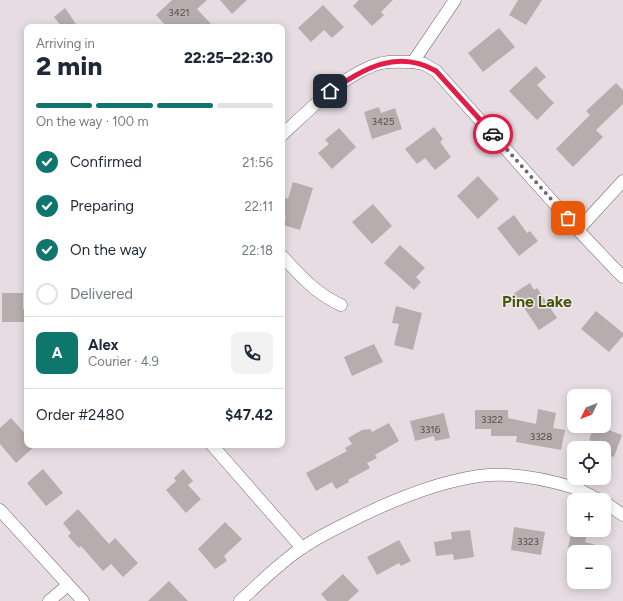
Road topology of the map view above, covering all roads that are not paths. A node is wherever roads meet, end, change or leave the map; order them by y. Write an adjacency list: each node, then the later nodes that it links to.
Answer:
1 (455, 0): 2 (street)
2 (413, 62): 3 (street); 5 (street)
3 (285, 132)
4 (623, 181): 5 (street)
5 (578, 230): 7 (street)
6 (285, 259): 8 (street)
7 (623, 277)
8 (341, 305)
9 (215, 448): 14 (street)
10 (586, 493): 14 (street)
11 (611, 507): 13 (street)
12 (0, 510): 15 (street)
13 (623, 515)
14 (302, 548): 18 (street)
15 (68, 585): 16 (street); 17 (street)
16 (48, 601)
17 (83, 601)
18 (240, 601)

